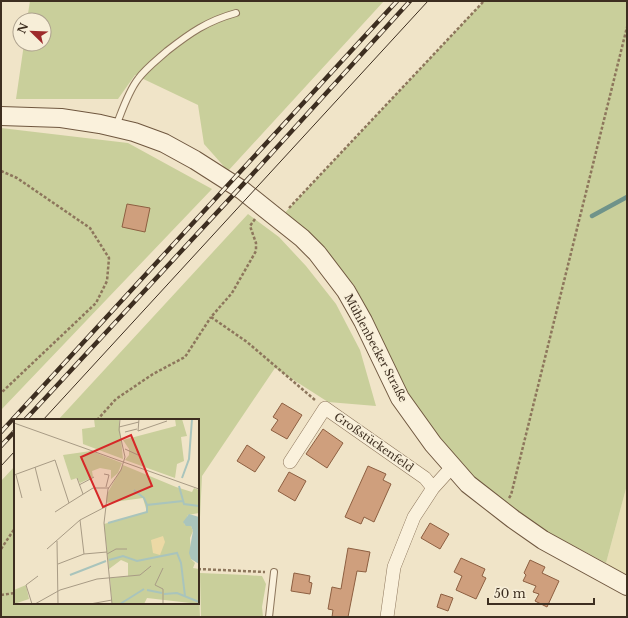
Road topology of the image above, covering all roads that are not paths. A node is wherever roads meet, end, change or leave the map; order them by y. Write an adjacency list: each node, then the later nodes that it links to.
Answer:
1 (236, 13): 3 (lane)
2 (1, 116): 3 (main road, Mühlenbecker Straße)
3 (116, 128): 5 (main road, Mühlenbecker Straße)
4 (290, 462): 6 (street, Großstückenfeld)
5 (452, 467): 6 (street); 8 (main road, Mühlenbecker Straße)
6 (433, 488): 10 (street)
7 (274, 572): 9 (lane)
8 (627, 586)
9 (269, 617)
10 (387, 617)

